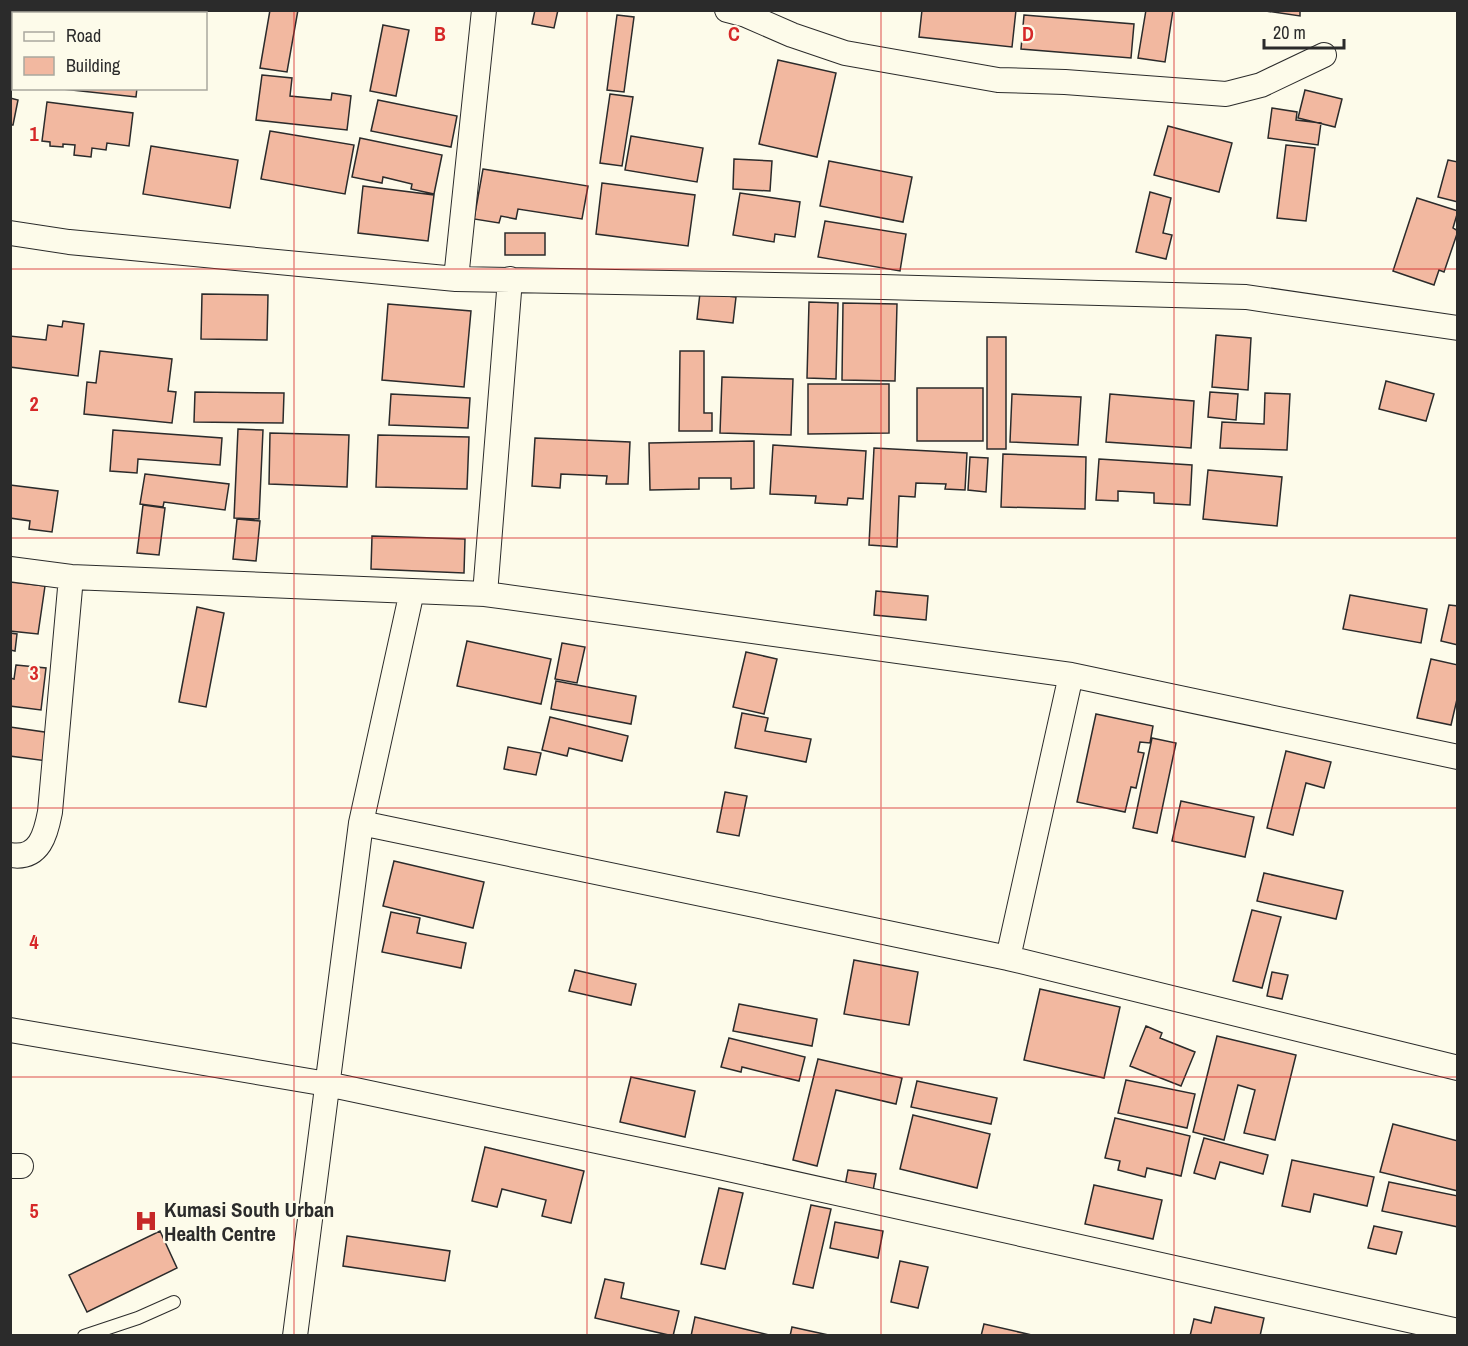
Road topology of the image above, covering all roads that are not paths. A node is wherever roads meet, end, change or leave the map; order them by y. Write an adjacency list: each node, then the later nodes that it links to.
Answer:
1 (484, 10): 5 (street)
2 (727, 10): 3 (street)
3 (1324, 55)
4 (10, 233): 5 (street)
5 (456, 279): 6 (street)
6 (510, 279): 7 (street); 11 (street)
7 (1458, 328)
8 (10, 569): 9 (street)
9 (70, 577): 10 (street); 15 (street)
10 (412, 591): 11 (street); 14 (street)
11 (485, 594): 12 (street)
12 (1071, 675): 13 (street); 16 (street)
13 (1458, 757)
14 (361, 823): 16 (street); 19 (street)
15 (10, 855)
16 (1008, 958): 18 (street)
17 (10, 1030): 19 (street)
18 (1458, 1068)
19 (327, 1084): 21 (street); 23 (street)
20 (174, 1302): 22 (lane)
21 (1458, 1331)
22 (84, 1335)
23 (295, 1335)

